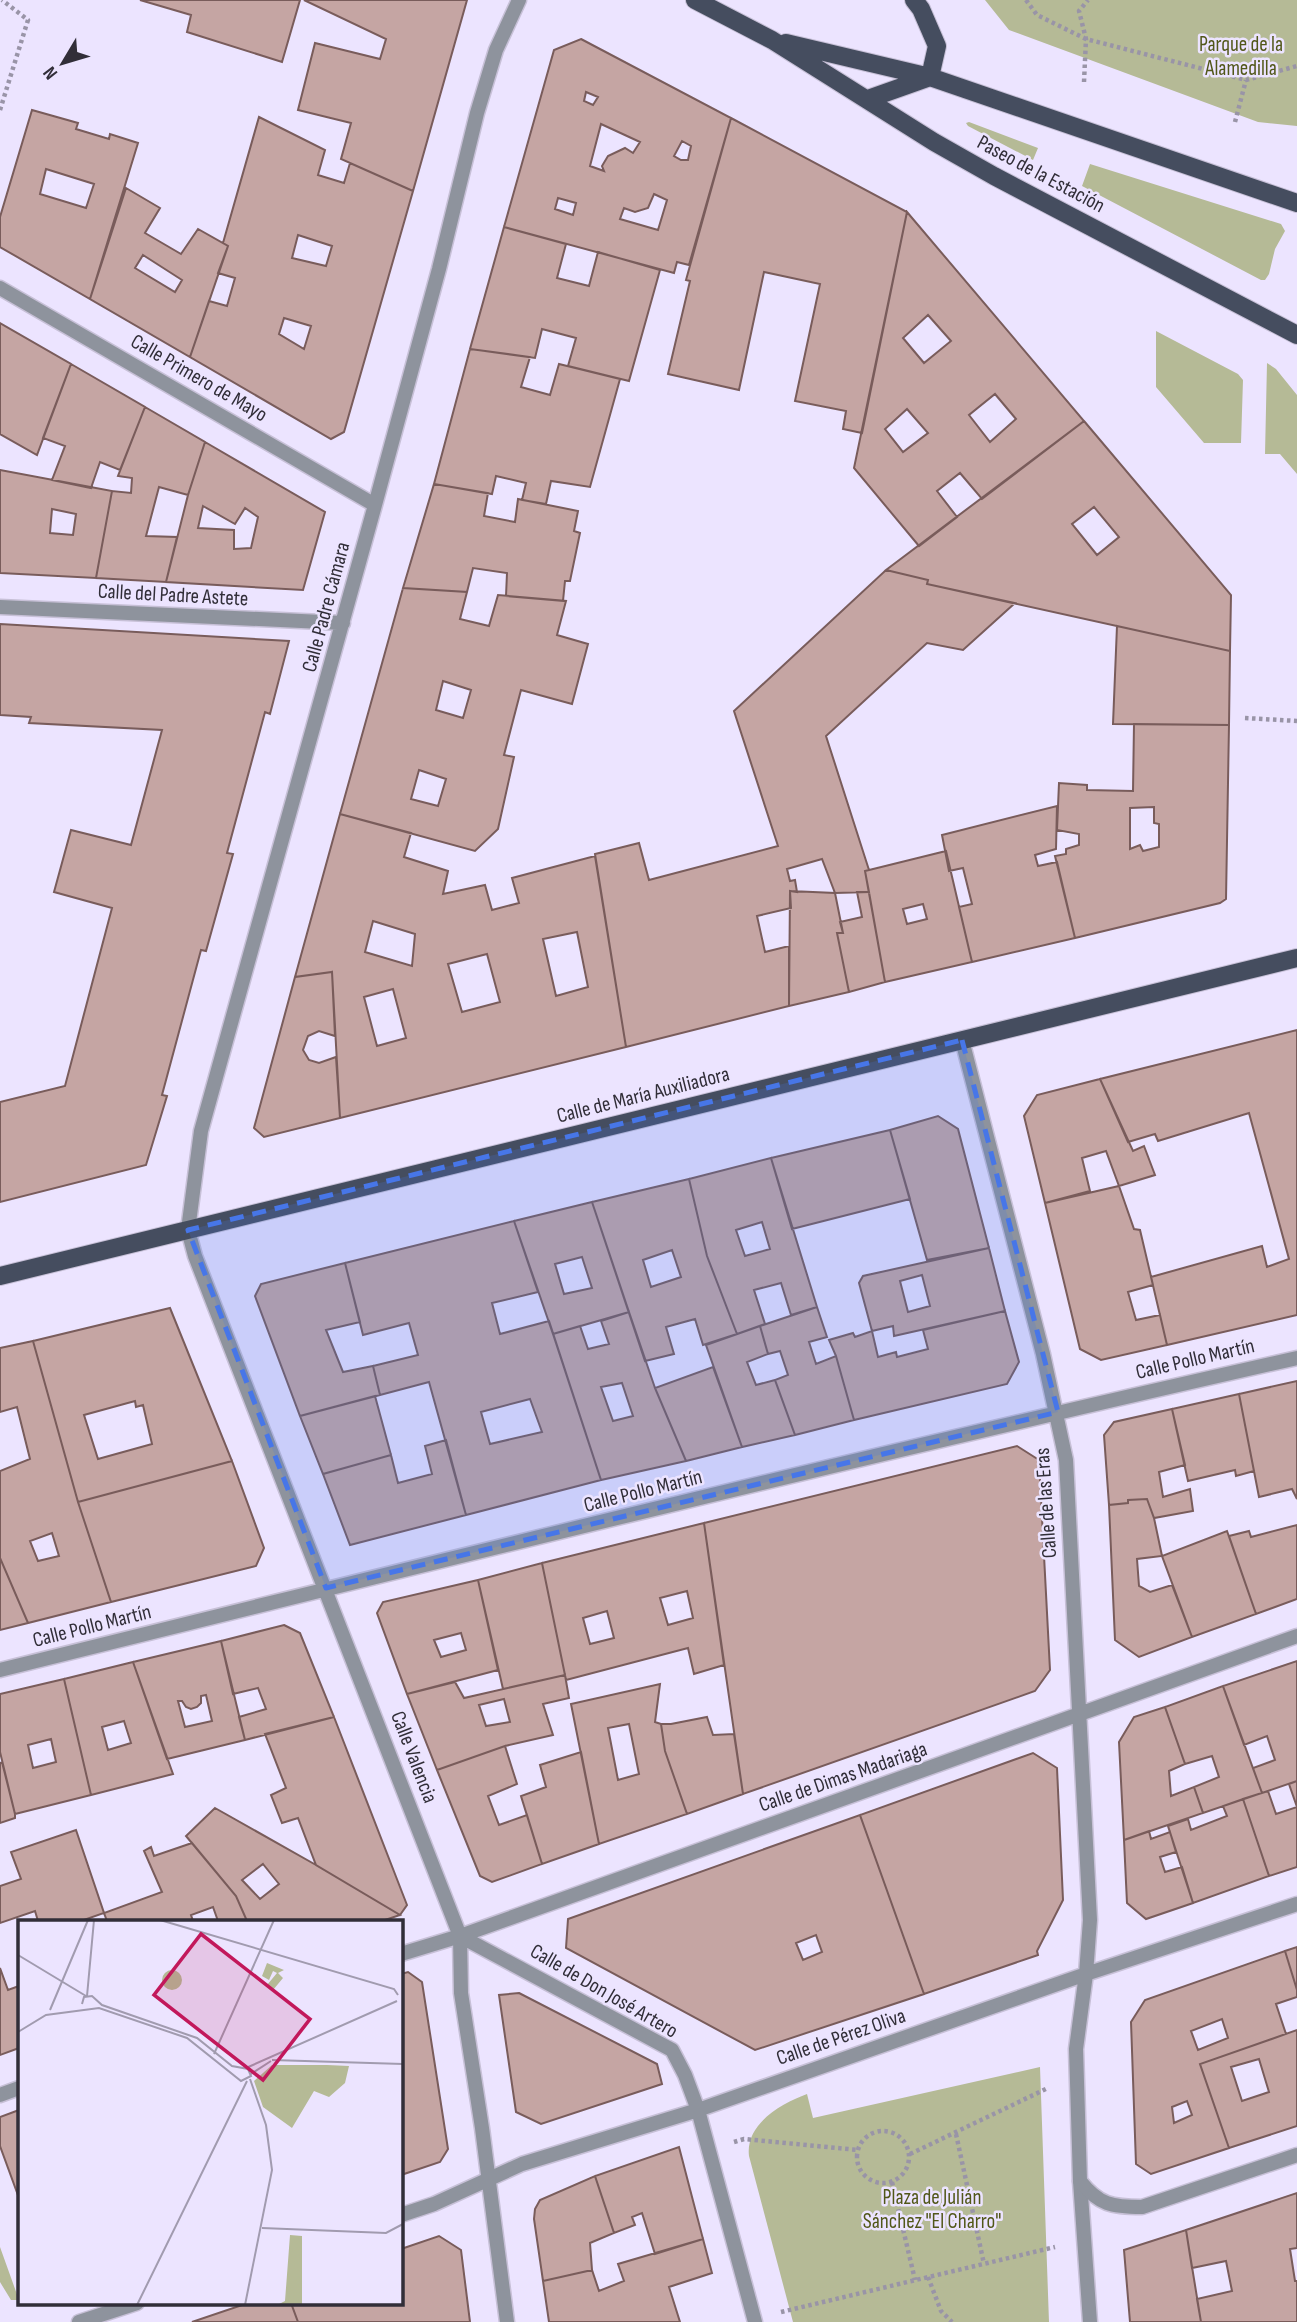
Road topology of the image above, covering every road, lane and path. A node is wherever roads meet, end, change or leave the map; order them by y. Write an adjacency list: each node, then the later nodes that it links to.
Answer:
1 (2, 0): 14 (path)
2 (519, 0): 19 (street, Calle Padre Cámara)
3 (695, 0): 8 (main road, Paseo de la Estación)
4 (914, 0): 10 (main road)
5 (1026, 0): 7 (path)
6 (1088, 0): 7 (path)
7 (1086, 39): 11 (path); 12 (path)
8 (772, 40): 10 (main road, Paseo de la Estación); 13 (main road, Paseo de la Estación)
9 (1297, 66): 11 (path)
10 (930, 77): 13 (main road); 16 (main road, Paseo de la Estación)
11 (1246, 80): 15 (path)
12 (1084, 82)
13 (868, 99): 18 (main road, Paseo de la Estación)
14 (0, 110)
15 (1235, 122)
16 (1297, 203)
17 (0, 288): 19 (street, Calle Primero de Mayo)
18 (1297, 335)
19 (375, 505): 21 (street, Calle Padre Cámara)
20 (0, 607): 21 (street, Calle del Padre Astete)
21 (343, 623): 26 (street, Calle Padre Cámara)
22 (1245, 718): 23 (path)
23 (1297, 721)
24 (1297, 958): 25 (main road, Calle de María Auxiliadora)
25 (962, 1040): 26 (main road, Calle de María Auxiliadora); 29 (street, Calle de las Eras)
26 (188, 1230): 27 (main road, Calle de María Auxiliadora); 30 (street, Calle Valencia)
27 (0, 1276)
28 (1297, 1357): 29 (street, Calle Pollo Martín)
29 (1058, 1412): 30 (street, Calle Pollo Martín); 33 (street, Calle de las Eras)
30 (326, 1588): 32 (street, Calle Pollo Martín); 35 (street, Calle Valencia)
31 (1297, 1636): 33 (street, Calle de Dimas Madariaga)
32 (0, 1670)
33 (1079, 1716): 35 (street, Calle de Dimas Madariaga); 37 (street, Calle de las Eras)
34 (1297, 1904): 37 (street, Calle de Pérez Oliva)
35 (460, 1936): 36 (street, Calle de Dimas Madariaga); 41 (street, Calle de Don José Artero); 47 (street, Calle Valencia)
36 (402, 1954)
37 (1086, 1974): 41 (street, Calle de Pérez Oliva); 48 (street)
38 (18, 2088): 40 (street)
39 (1049, 2088): 42 (path)
40 (0, 2095)
41 (698, 2110): 47 (street, Calle de Pérez Oliva); 59 (street)
42 (956, 2134): 45 (path); 52 (path)
43 (734, 2142): 44 (path)
44 (858, 2150): 45 (path); 49 (path)
45 (909, 2154): 49 (path)
46 (1297, 2155): 48 (street)
47 (487, 2178): 50 (street, Calle de Pérez Oliva); 58 (street, Calle Valencia)
48 (1080, 2181): 51 (street)
49 (891, 2182): 54 (path)
50 (402, 2215)
51 (1085, 2240): 52 (path); 61 (street)
52 (984, 2264): 53 (path)
53 (928, 2277): 54 (path); 60 (path)
54 (915, 2280): 56 (path)
55 (134, 2304): 57 (street)
56 (776, 2313)
57 (79, 2322)
58 (507, 2322)
59 (755, 2322)
60 (951, 2322)
61 (1090, 2322)

